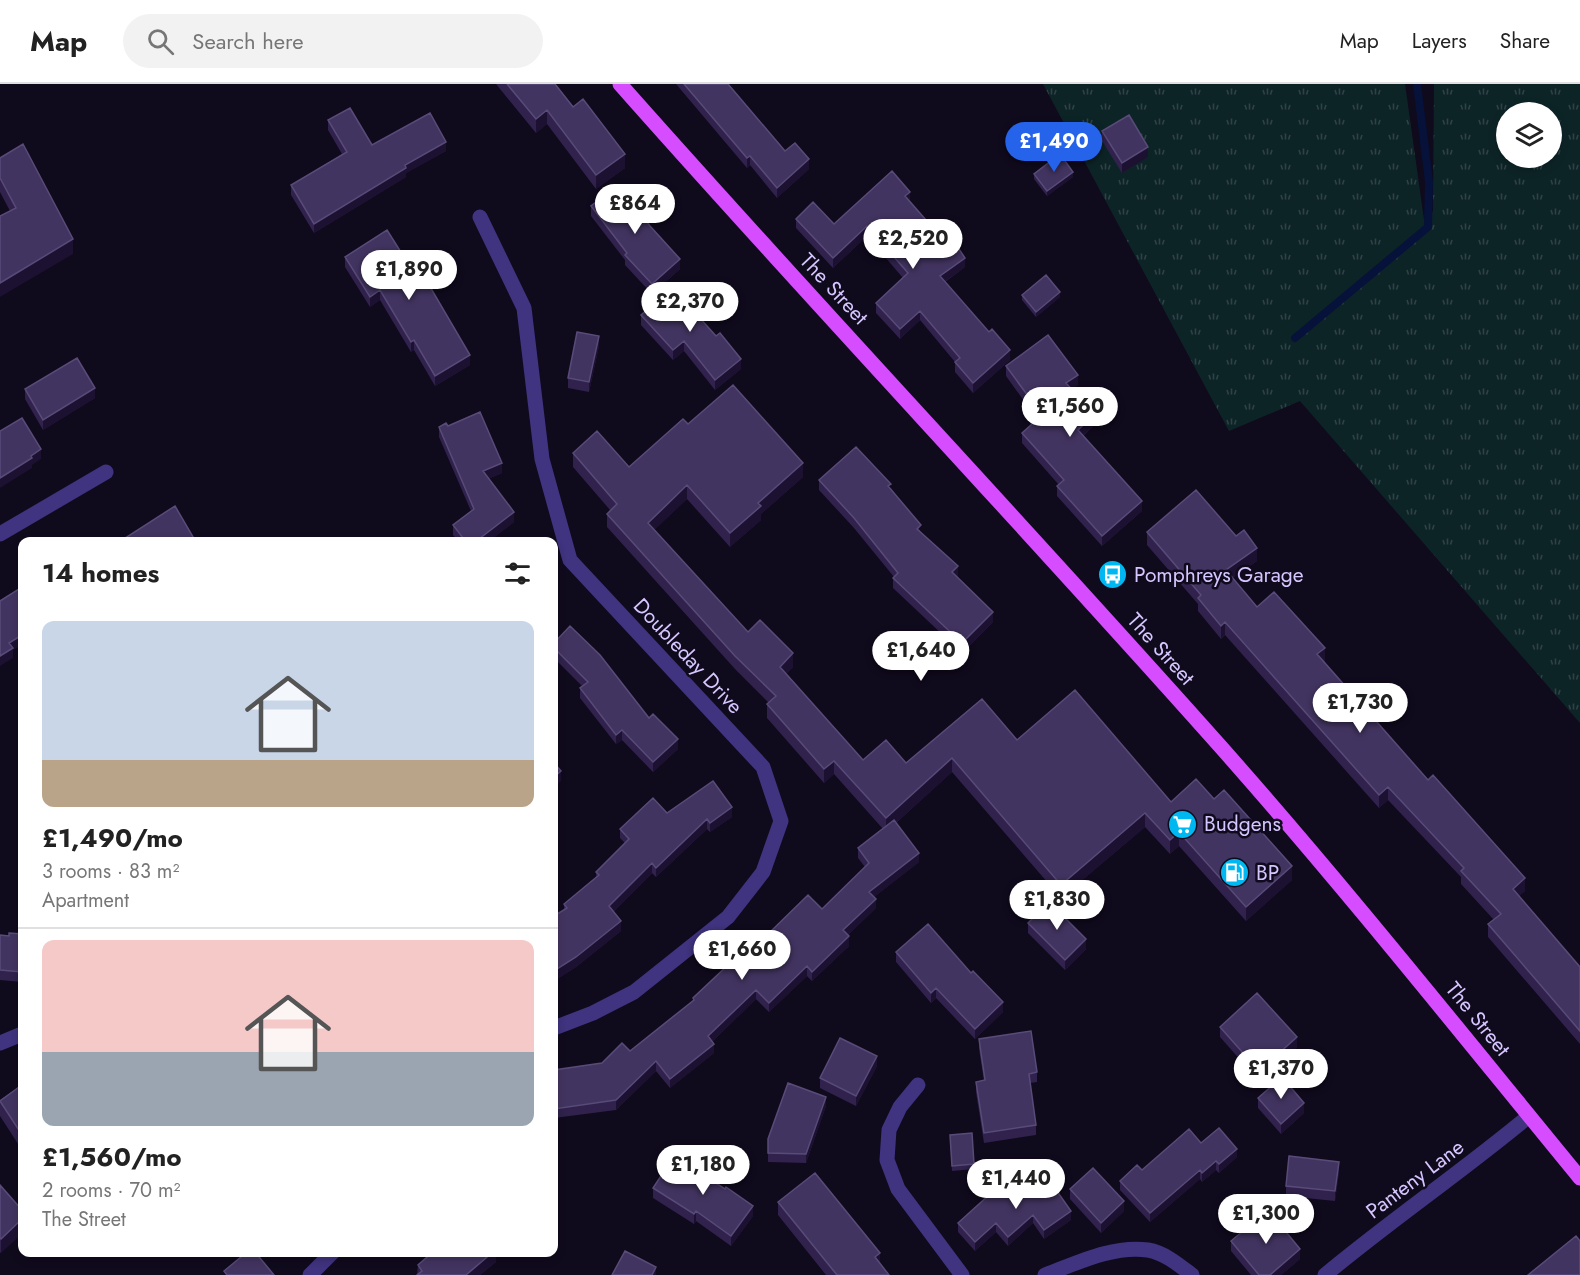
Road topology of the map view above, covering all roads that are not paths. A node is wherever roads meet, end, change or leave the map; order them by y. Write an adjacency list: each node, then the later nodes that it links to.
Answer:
1 (621, 84): 9 (main road, The Street)
2 (480, 217): 5 (street, Doubleday Drive)
3 (106, 472): 4 (street)
4 (0, 534)
5 (558, 1026)
6 (18, 1036): 7 (street)
7 (0, 1043)
8 (918, 1085): 13 (street)
9 (1529, 1116): 10 (main road, The Street); 16 (street, Panteny Lane)
10 (1580, 1178)
11 (328, 1257): 12 (street)
12 (310, 1275)
13 (962, 1275)
14 (1045, 1275): 15 (street)
15 (1192, 1275)
16 (1325, 1275)

